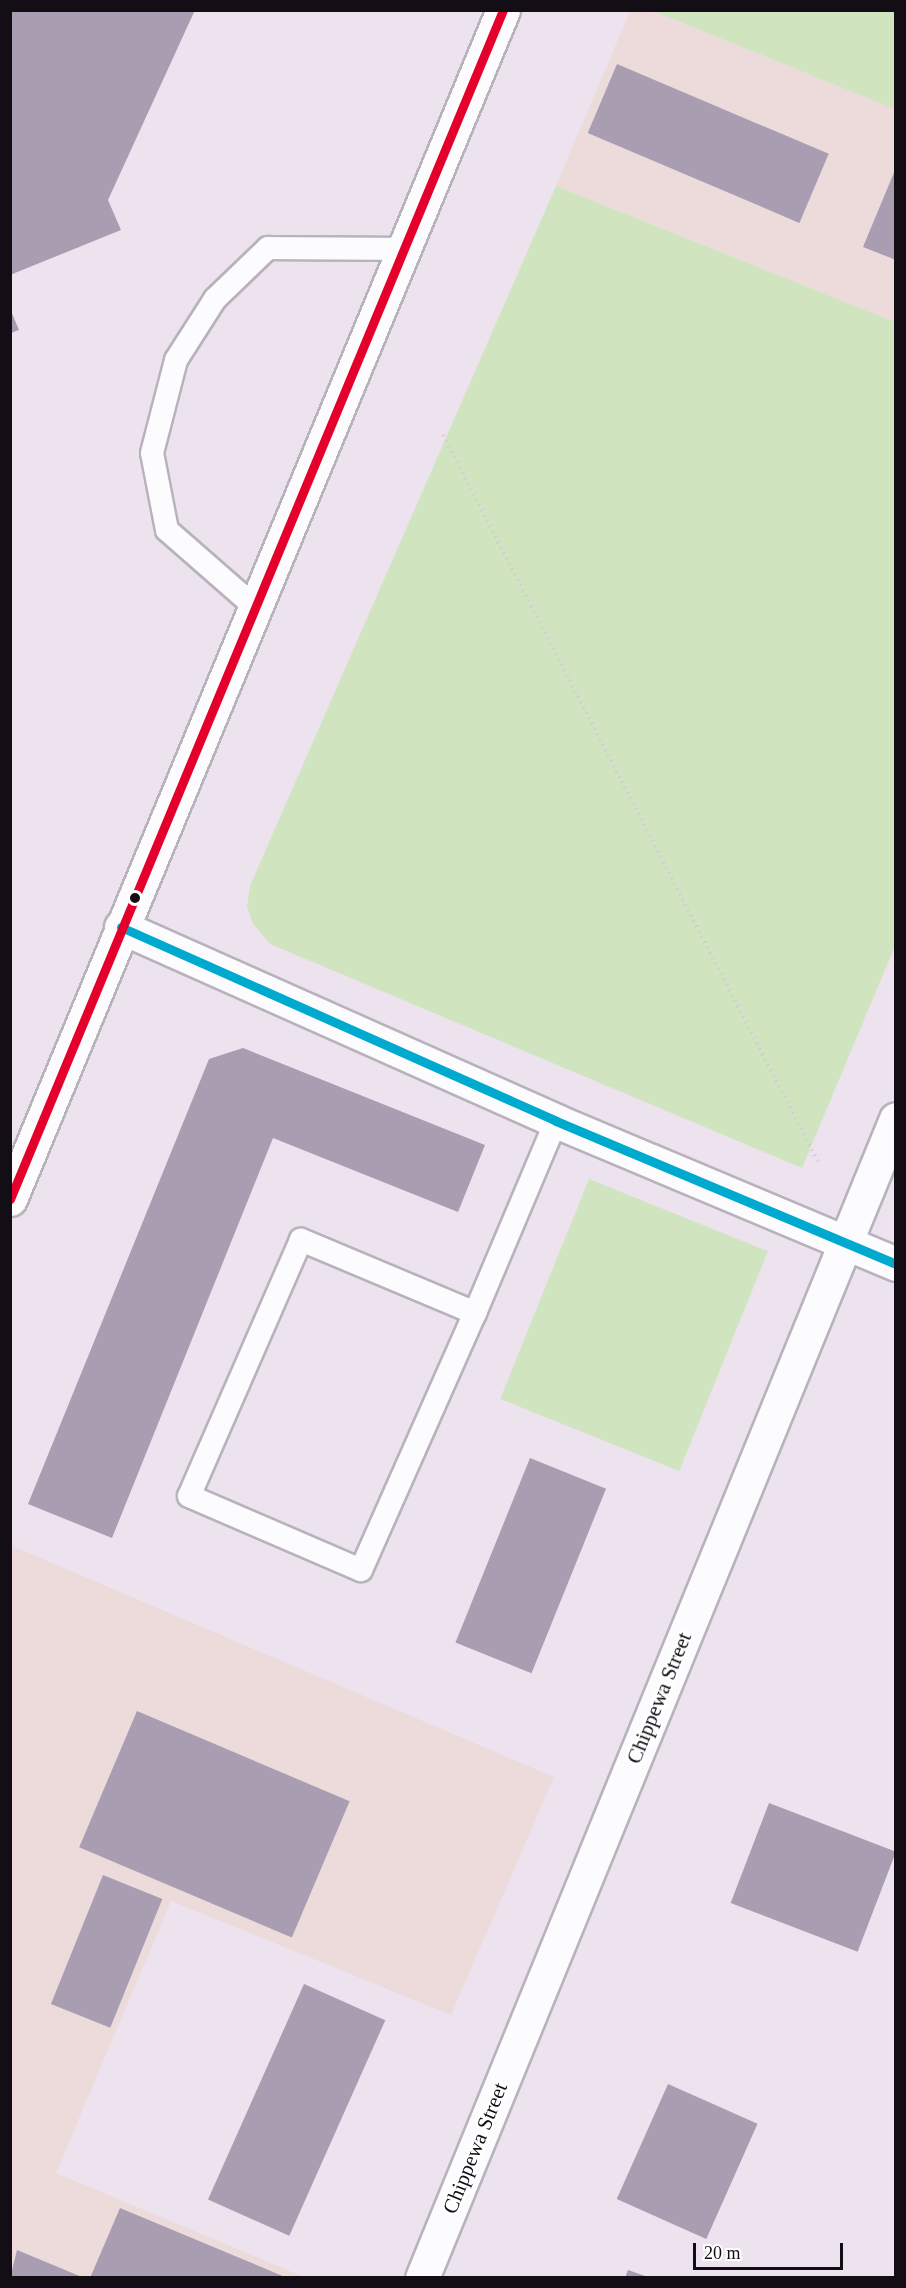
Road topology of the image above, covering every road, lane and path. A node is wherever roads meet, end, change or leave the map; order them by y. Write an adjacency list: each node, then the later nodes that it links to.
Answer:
1 (504, 10): 2 (street)
2 (405, 249): 4 (street); 4 (lane)
3 (443, 435): 8 (path)
4 (255, 607): 5 (street)
5 (121, 927): 7 (street); 9 (street)
6 (896, 1119): 10 (street, Chippewa Street)
7 (556, 1121): 10 (street); 12 (lane)
8 (818, 1162)
9 (10, 1199)
10 (845, 1242): 11 (street); 13 (street, Chippewa Street)
11 (896, 1264)
12 (475, 1313): 12 (lane)
13 (422, 2277)

